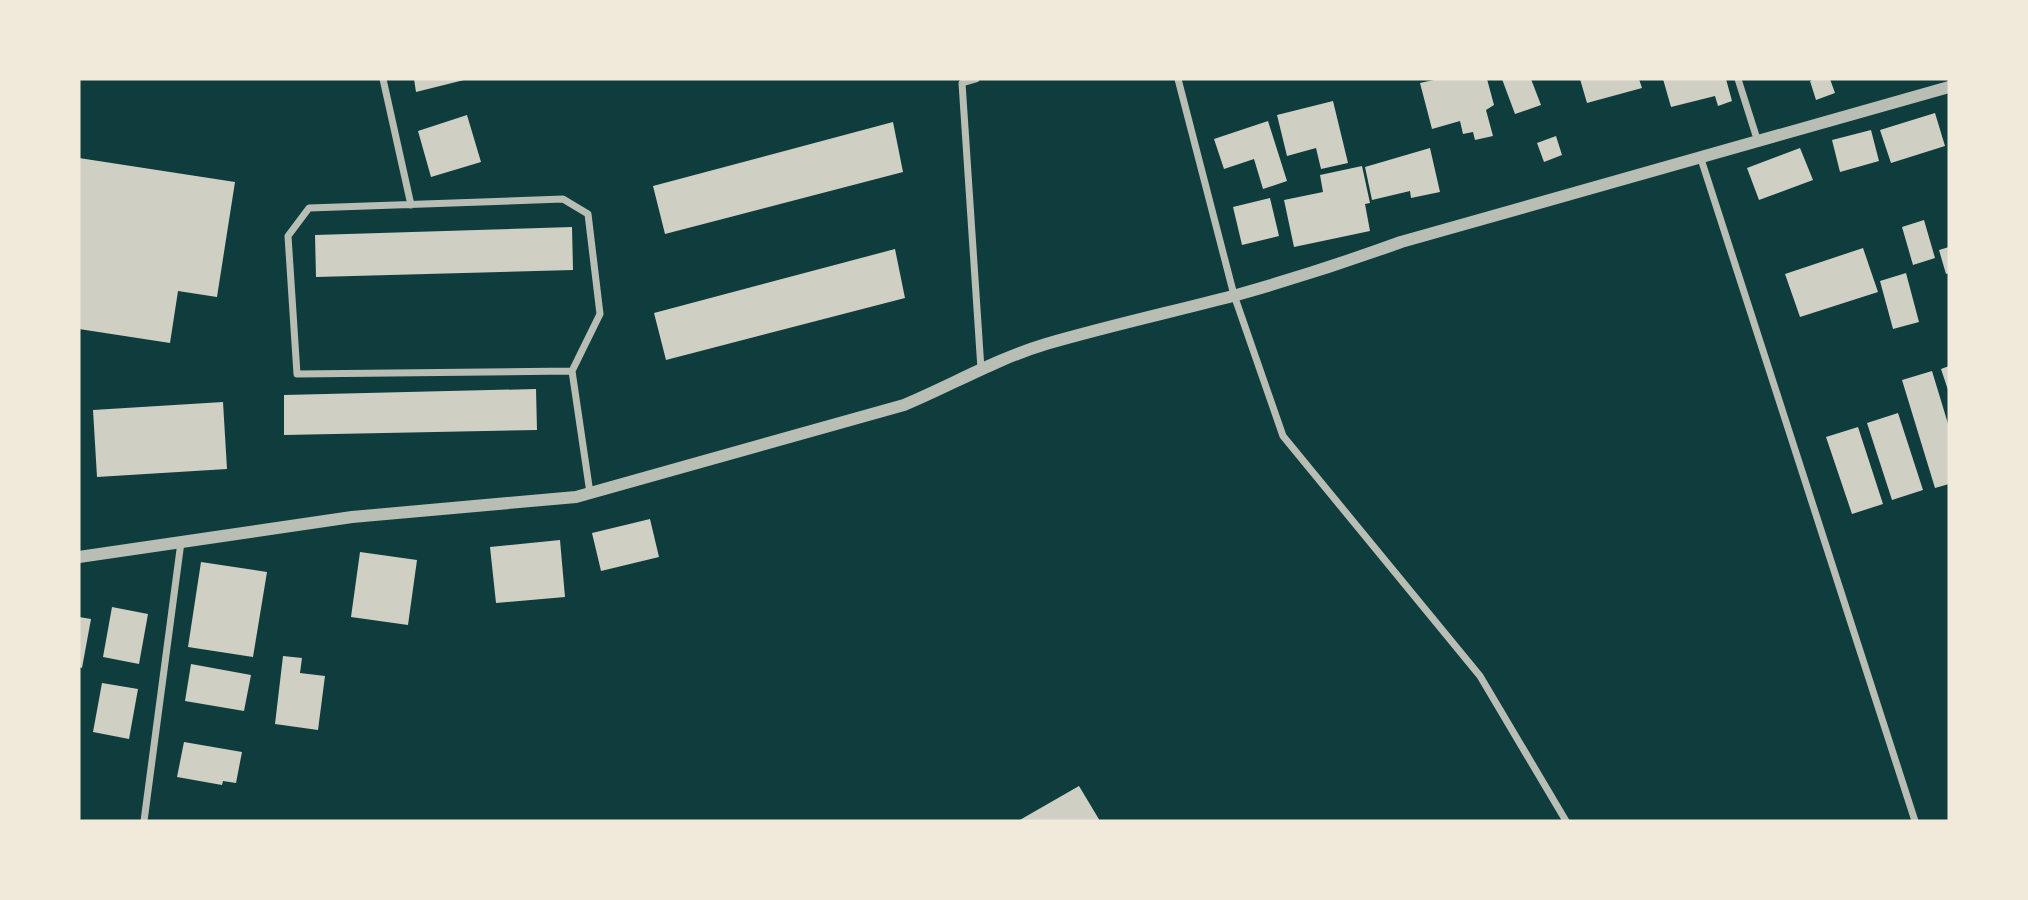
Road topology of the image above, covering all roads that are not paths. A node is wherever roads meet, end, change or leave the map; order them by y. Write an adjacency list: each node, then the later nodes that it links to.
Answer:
1 (383, 79): 8 (street)
2 (976, 79): 10 (street)
3 (1178, 79): 9 (street)
4 (1738, 79): 6 (street)
5 (1949, 87): 6 (street)
6 (1758, 142): 7 (street)
7 (1700, 159): 9 (street); 17 (street)
8 (411, 205): 11 (street); 11 (street)
9 (1234, 295): 10 (street); 16 (street)
10 (981, 369): 12 (street)
11 (572, 371): 12 (street)
12 (590, 493): 13 (street)
13 (181, 542): 14 (street); 15 (street)
14 (79, 557)
15 (144, 821)
16 (1566, 821)
17 (1915, 821)

